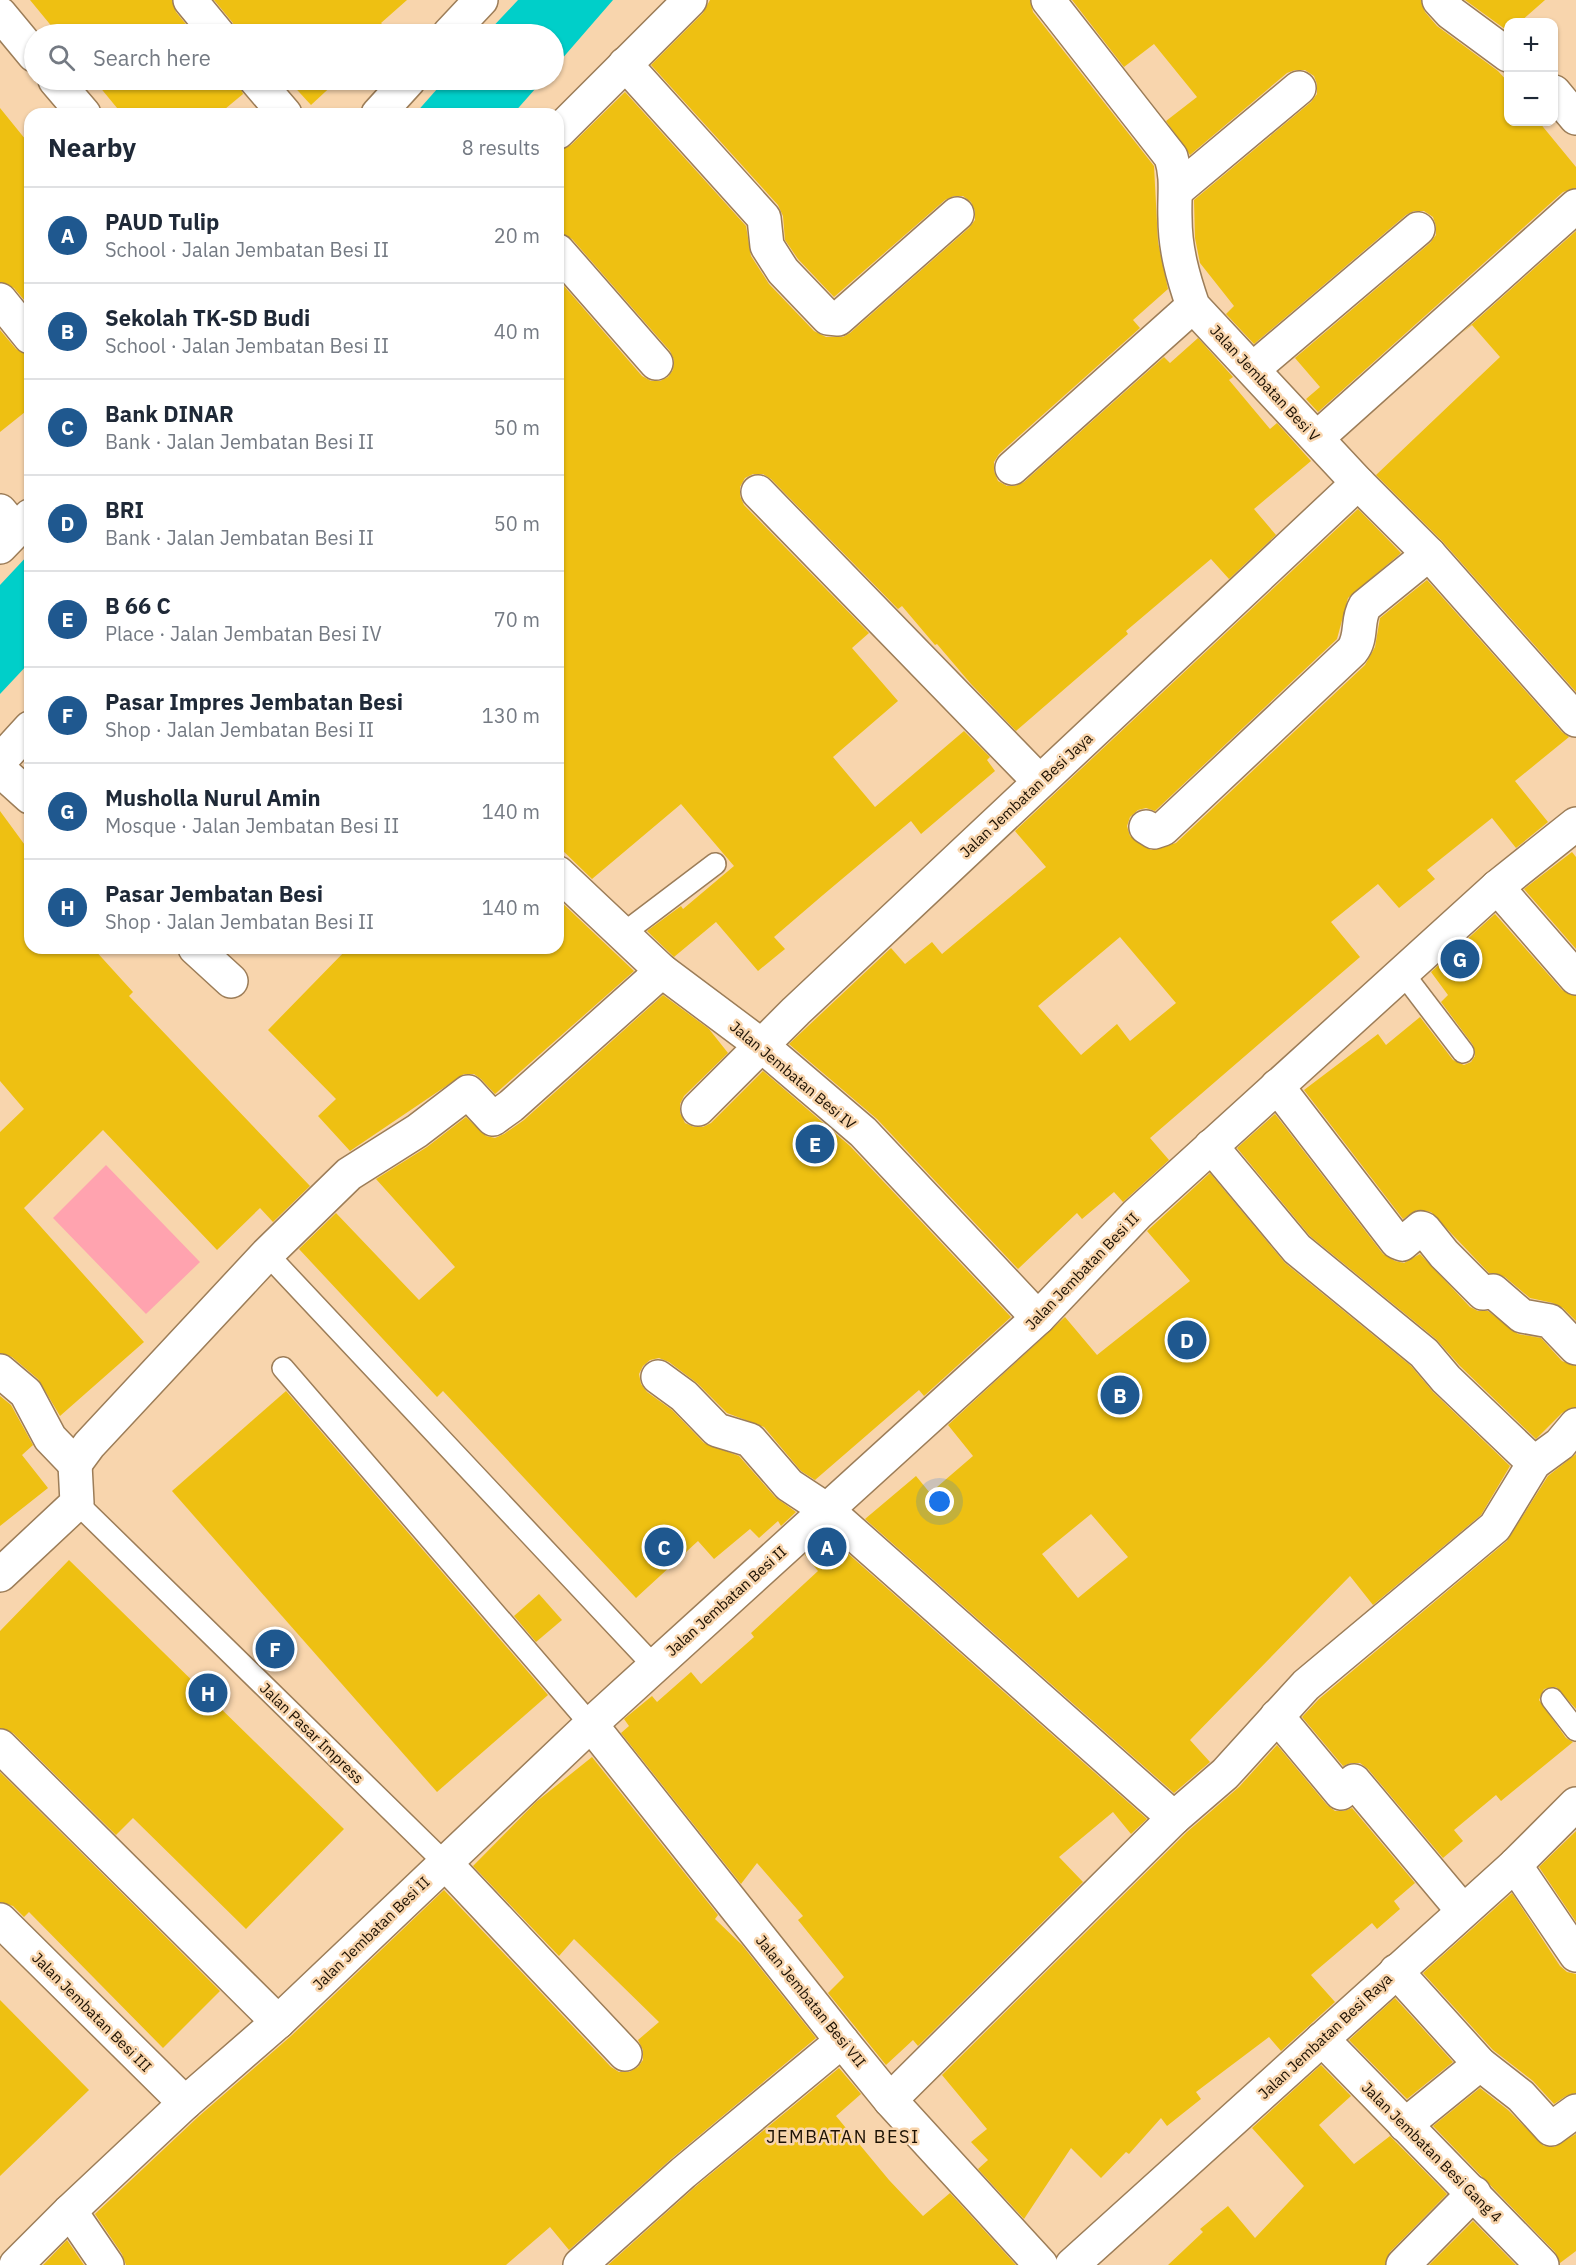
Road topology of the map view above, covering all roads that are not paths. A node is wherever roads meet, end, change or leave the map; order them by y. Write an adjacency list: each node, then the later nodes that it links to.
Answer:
1 (190, 0): 7 (street)
2 (481, 0): 8 (street)
3 (690, 0): 11 (street)
4 (1048, 0): 22 (street, Jalan Jembatan Besi V)
5 (1439, 0): 10 (street)
6 (0, 14): 9 (street)
7 (210, 24)
8 (458, 24)
9 (24, 43)
10 (1504, 52)
11 (625, 64): 21 (street); 24 (street)
12 (1299, 88): 22 (street)
13 (64, 90): 17 (street)
14 (265, 90): 18 (street)
15 (400, 90): 19 (street)
16 (1558, 97): 20 (street)
17 (79, 108)
18 (280, 108)
19 (383, 108)
20 (1576, 118)
21 (564, 126)
22 (1177, 190): 28 (street, Jalan Jembatan Besi V)
23 (1576, 206): 32 (street)
24 (957, 214)
25 (1418, 228): 31 (street)
26 (564, 258): 30 (street)
27 (0, 300): 29 (street)
28 (1193, 306): 31 (street, Jalan Jembatan Besi V); 33 (street)
29 (24, 330)
30 (656, 363)
31 (1252, 369): 32 (street, Jalan Jembatan Besi V)
32 (1317, 438): 34 (street, Jalan Jembatan Besi V)
33 (1012, 468)
34 (1358, 483): 36 (street, Jalan Jembatan Besi V); 41 (street, Jalan Jembatan Besi Jaya)
35 (758, 492): 41 (street)
36 (1429, 554): 37 (street, Jalan Jembatan Besi V); 44 (street)
37 (1576, 720)
38 (24, 735): 39 (street)
39 (0, 761)
40 (0, 770): 42 (street)
41 (1039, 781): 54 (street, Jalan Jembatan Besi Jaya)
42 (24, 792)
43 (1576, 824): 47 (street, Jalan Jembatan Besi II)
44 (1146, 827)
45 (715, 864): 48 (lane)
46 (564, 878): 48 (street, Jalan Jembatan Besi IV)
47 (1497, 886): 51 (street, Jalan Jembatan Besi II); 52 (street)
48 (624, 933): 50 (street, Jalan Jembatan Besi IV)
49 (202, 954): 53 (street)
50 (662, 971): 54 (street, Jalan Jembatan Besi IV); 59 (street)
51 (1402, 972): 55 (lane); 56 (street, Jalan Jembatan Besi II)
52 (1576, 978)
53 (231, 981)
54 (761, 1045): 57 (street, Jalan Jembatan Besi Jaya); 60 (street, Jalan Jembatan Besi IV)
55 (1463, 1052)
56 (1277, 1086): 58 (street, Jalan Jembatan Besi II); 61 (street)
57 (698, 1110)
58 (1211, 1146): 60 (street, Jalan Jembatan Besi II); 66 (street)
59 (267, 1254): 67 (street); 71 (lane)
60 (1038, 1318): 69 (street, Jalan Jembatan Besi II)
61 (1576, 1348)
62 (283, 1368): 74 (lane)
63 (0, 1371): 67 (street)
64 (658, 1377): 69 (street)
65 (1576, 1425): 66 (street)
66 (1534, 1463): 73 (street)
67 (75, 1464): 68 (street)
68 (77, 1503): 70 (street); 79 (lane, Jalan Pasar Impress)
69 (827, 1510): 71 (street, Jalan Jembatan Besi II); 78 (street)
70 (0, 1575)
71 (654, 1666): 74 (street, Jalan Jembatan Besi II)
72 (1551, 1699): 75 (lane)
73 (1277, 1716): 78 (street); 81 (street)
74 (592, 1726): 79 (street, Jalan Jembatan Besi II); 87 (street, Jalan Jembatan Besi VII)
75 (1576, 1730)
76 (0, 1746): 85 (street)
77 (1576, 1804): 80 (street, Jalan Jembatan Besi Raya)
78 (1174, 1818): 90 (street)
79 (444, 1862): 85 (street, Jalan Jembatan Besi II); 88 (street)
80 (1515, 1865): 81 (street, Jalan Jembatan Besi Raya); 83 (street)
81 (1463, 1911): 84 (street, Jalan Jembatan Besi Raya)
82 (0, 1920): 91 (street, Jalan Jembatan Besi III)
83 (1576, 1955)
84 (1396, 1971): 86 (street, Jalan Jembatan Besi Raya); 89 (street)
85 (278, 2022): 91 (street, Jalan Jembatan Besi II)
86 (1322, 2039): 93 (street, Jalan Jembatan Besi Gang 4); 101 (street, Jalan Jembatan Besi Raya)
87 (842, 2041): 90 (street, Jalan Jembatan Besi VII); 99 (street)
88 (625, 2054)
89 (1480, 2064): 92 (street); 93 (street)
90 (890, 2100): 100 (street, Jalan Jembatan Besi VII)
91 (185, 2103): 95 (street, Jalan Jembatan Besi II)
92 (1576, 2111)
93 (1405, 2126): 94 (street, Jalan Jembatan Besi Gang 4)
94 (1474, 2193): 102 (street); 103 (street, Jalan Jembatan Besi Gang 4)
95 (70, 2211): 97 (street, Jalan Jembatan Besi II); 98 (street)
96 (0, 2251): 97 (street)
97 (14, 2265)
98 (107, 2265)
99 (580, 2265)
100 (1041, 2265)
101 (1072, 2265)
102 (1403, 2265)
103 (1542, 2265)

